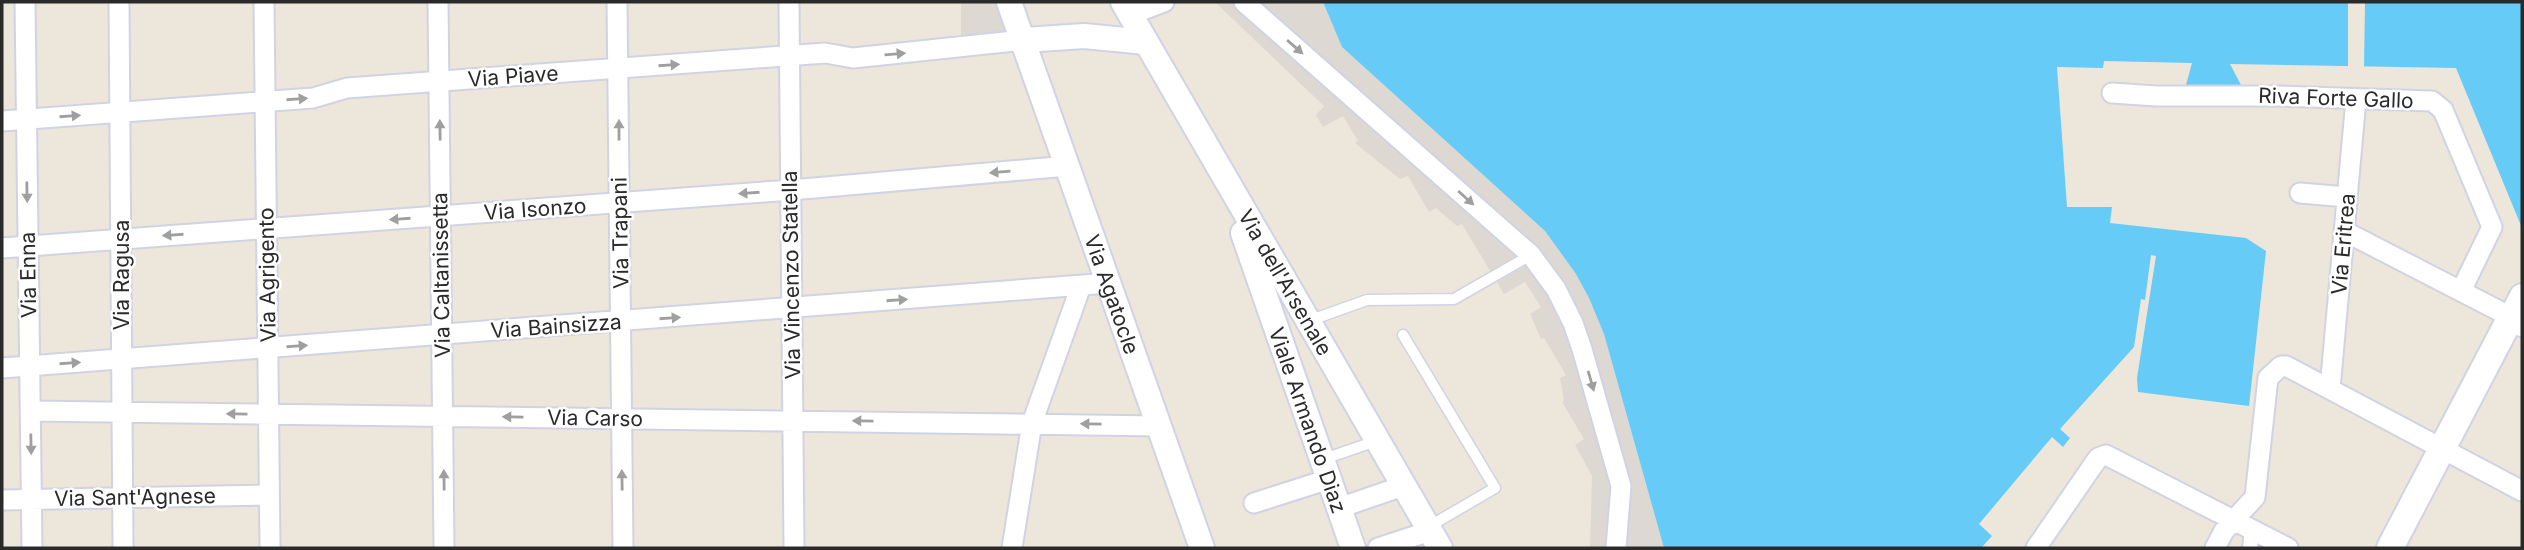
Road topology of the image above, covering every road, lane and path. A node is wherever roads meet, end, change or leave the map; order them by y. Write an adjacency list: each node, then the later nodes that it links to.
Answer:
1 (25, 2): 21 (street, Via Enna)
2 (119, 2): 20 (street, Via Ragusa)
3 (264, 2): 19 (street, Via Agrigento)
4 (438, 2): 16 (street, Via Caltanissetta)
5 (617, 2): 15 (street, Via Trapani)
6 (789, 2): 14 (street, Via Vincenzo Statella)
7 (1009, 2): 12 (street, Via Agatocle)
8 (1164, 2): 10 (street)
9 (1244, 2): 35 (street, one-way to 35)
10 (1127, 9): 11 (street); 13 (street, Via dell'Arsenale)
11 (1084, 36): 12 (street); 13 (street)
12 (1024, 40): 14 (street, Via Piave, one-way to 12); 23 (street, Via Agatocle)
13 (1146, 42): 24 (street, Via dell'Arsenale)
14 (790, 56): 15 (street, Via Piave, one-way to 14); 25 (street, Via Vincenzo Statella)
15 (617, 68): 16 (street, Via Piave); 28 (street, Via Trapani, one-way to 15)
16 (439, 81): 19 (street, Via Piave, one-way to 16); 29 (street, Via Caltanissetta, one-way to 16)
17 (2112, 93): 18 (street, Riva Forte Gallo)
18 (2356, 99): 27 (street, Via Eritrea); 38 (street, Riva Forte Gallo)
19 (265, 102): 20 (street, Via Piave); 30 (street, Via Agrigento)
20 (120, 113): 21 (street, Via Piave, one-way to 20); 32 (street, Via Ragusa)
21 (26, 120): 22 (street, Via Piave); 33 (street, Via Enna, one-way to 33)
22 (2, 121)
23 (1068, 166): 25 (street, Via Isonzo, one-way to 25); 36 (street, Via Agatocle)
24 (1221, 173): 42 (street, Via dell'Arsenale); 50 (street, Viale Armando Diaz)
25 (791, 190): 28 (street, Via Isonzo, one-way to 28); 39 (street, Via Vincenzo Statella)
26 (2300, 193): 27 (street)
27 (2347, 197): 31 (street, Via Eritrea)
28 (619, 202): 29 (street, Via Isonzo); 41 (street, Via Trapani)
29 (440, 216): 30 (street, Via Isonzo, one-way to 30); 43 (street, Via Caltanissetta)
30 (266, 229): 32 (street, Via Isonzo, one-way to 32); 45 (street, Via Agrigento)
31 (2344, 231): 38 (street); 51 (street, Via Eritrea)
32 (121, 239): 33 (street, Via Isonzo); 46 (street, Via Ragusa)
33 (28, 246): 34 (street, Via Isonzo); 47 (street, Via Enna)
34 (2, 248)
35 (1531, 256): 42 (lane); 83 (street, one-way to 83)
36 (1109, 283): 37 (street, Via Bainsizza); 59 (street, Via Agatocle)
37 (1081, 286): 39 (street, Via Bainsizza, one-way to 37); 58 (street)
38 (2461, 291): 40 (street)
39 (792, 308): 41 (street, Via Bainsizza, one-way to 39); 57 (street, Via Vincenzo Statella)
40 (2519, 312): 61 (main road)
41 (620, 321): 43 (street, Via Bainsizza); 56 (street, Via Trapani)
42 (1307, 322): 49 (street, Via dell'Arsenale)
43 (442, 335): 45 (street, Via Bainsizza, one-way to 43); 55 (street, Via Caltanissetta)
44 (1403, 335): 72 (lane)
45 (267, 348): 46 (street, Via Bainsizza); 54 (street, Via Agrigento)
46 (122, 359): 47 (street, Via Bainsizza, one-way to 46); 53 (street, Via Ragusa)
47 (30, 366): 48 (street, Via Bainsizza); 52 (street, Via Enna)
48 (2, 368)
49 (1338, 374): 50 (street); 60 (street, Via dell'Arsenale)
50 (1298, 389): 62 (street, Viale Armando Diaz)
51 (2330, 389): 61 (street); 71 (street)
52 (31, 411): 53 (street, Via Carso); 67 (street, Via Enna, one-way to 67)
53 (122, 413): 54 (street, Via Carso, one-way to 53); 66 (street, Via Ragusa)
54 (268, 414): 55 (street, Via Carso); 65 (street, Via Agrigento)
55 (443, 416): 56 (street, Via Carso, one-way to 55); 76 (street, Via Caltanissetta, one-way to 55)
56 (622, 418): 57 (street, Via Carso); 77 (street, Via Trapani, one-way to 56)
57 (793, 420): 58 (street, Via Carso, one-way to 57); 78 (street, Via Vincenzo Statella)
58 (1032, 423): 59 (street, Via Carso, one-way to 58); 79 (street)
59 (1159, 426): 80 (street, Via Agatocle)
60 (1377, 441): 62 (lane); 63 (street, Via dell'Arsenale)
61 (2438, 446): 64 (street); 87 (lane); 88 (main road)
62 (1326, 470): 69 (street); 70 (street, Viale Armando Diaz)
63 (1403, 486): 70 (street); 72 (street, Via dell'Arsenale)
64 (2522, 491)
65 (269, 495): 66 (street, Via Sant'Agnese); 75 (street, Via Agrigento)
66 (123, 498): 67 (street, Via Sant'Agnese); 74 (street, Via Ragusa)
67 (32, 499): 68 (street, Via Sant'Agnese); 73 (street, Via Enna)
68 (2, 500)
69 (1255, 503)
70 (1339, 508): 81 (street, Viale Armando Diaz)
71 (2245, 533): 84 (street); 85 (street); 86 (street)
72 (1432, 535): 82 (street)
73 (32, 548)
74 (123, 548)
75 (270, 548)
76 (444, 548)
77 (623, 548)
78 (794, 548)
79 (1012, 548)
80 (1202, 548)
81 (1353, 548)
82 (1378, 548)
83 (1616, 548)
84 (2036, 548)
85 (2216, 548)
86 (2287, 548)
87 (2379, 548)
88 (2390, 548)

